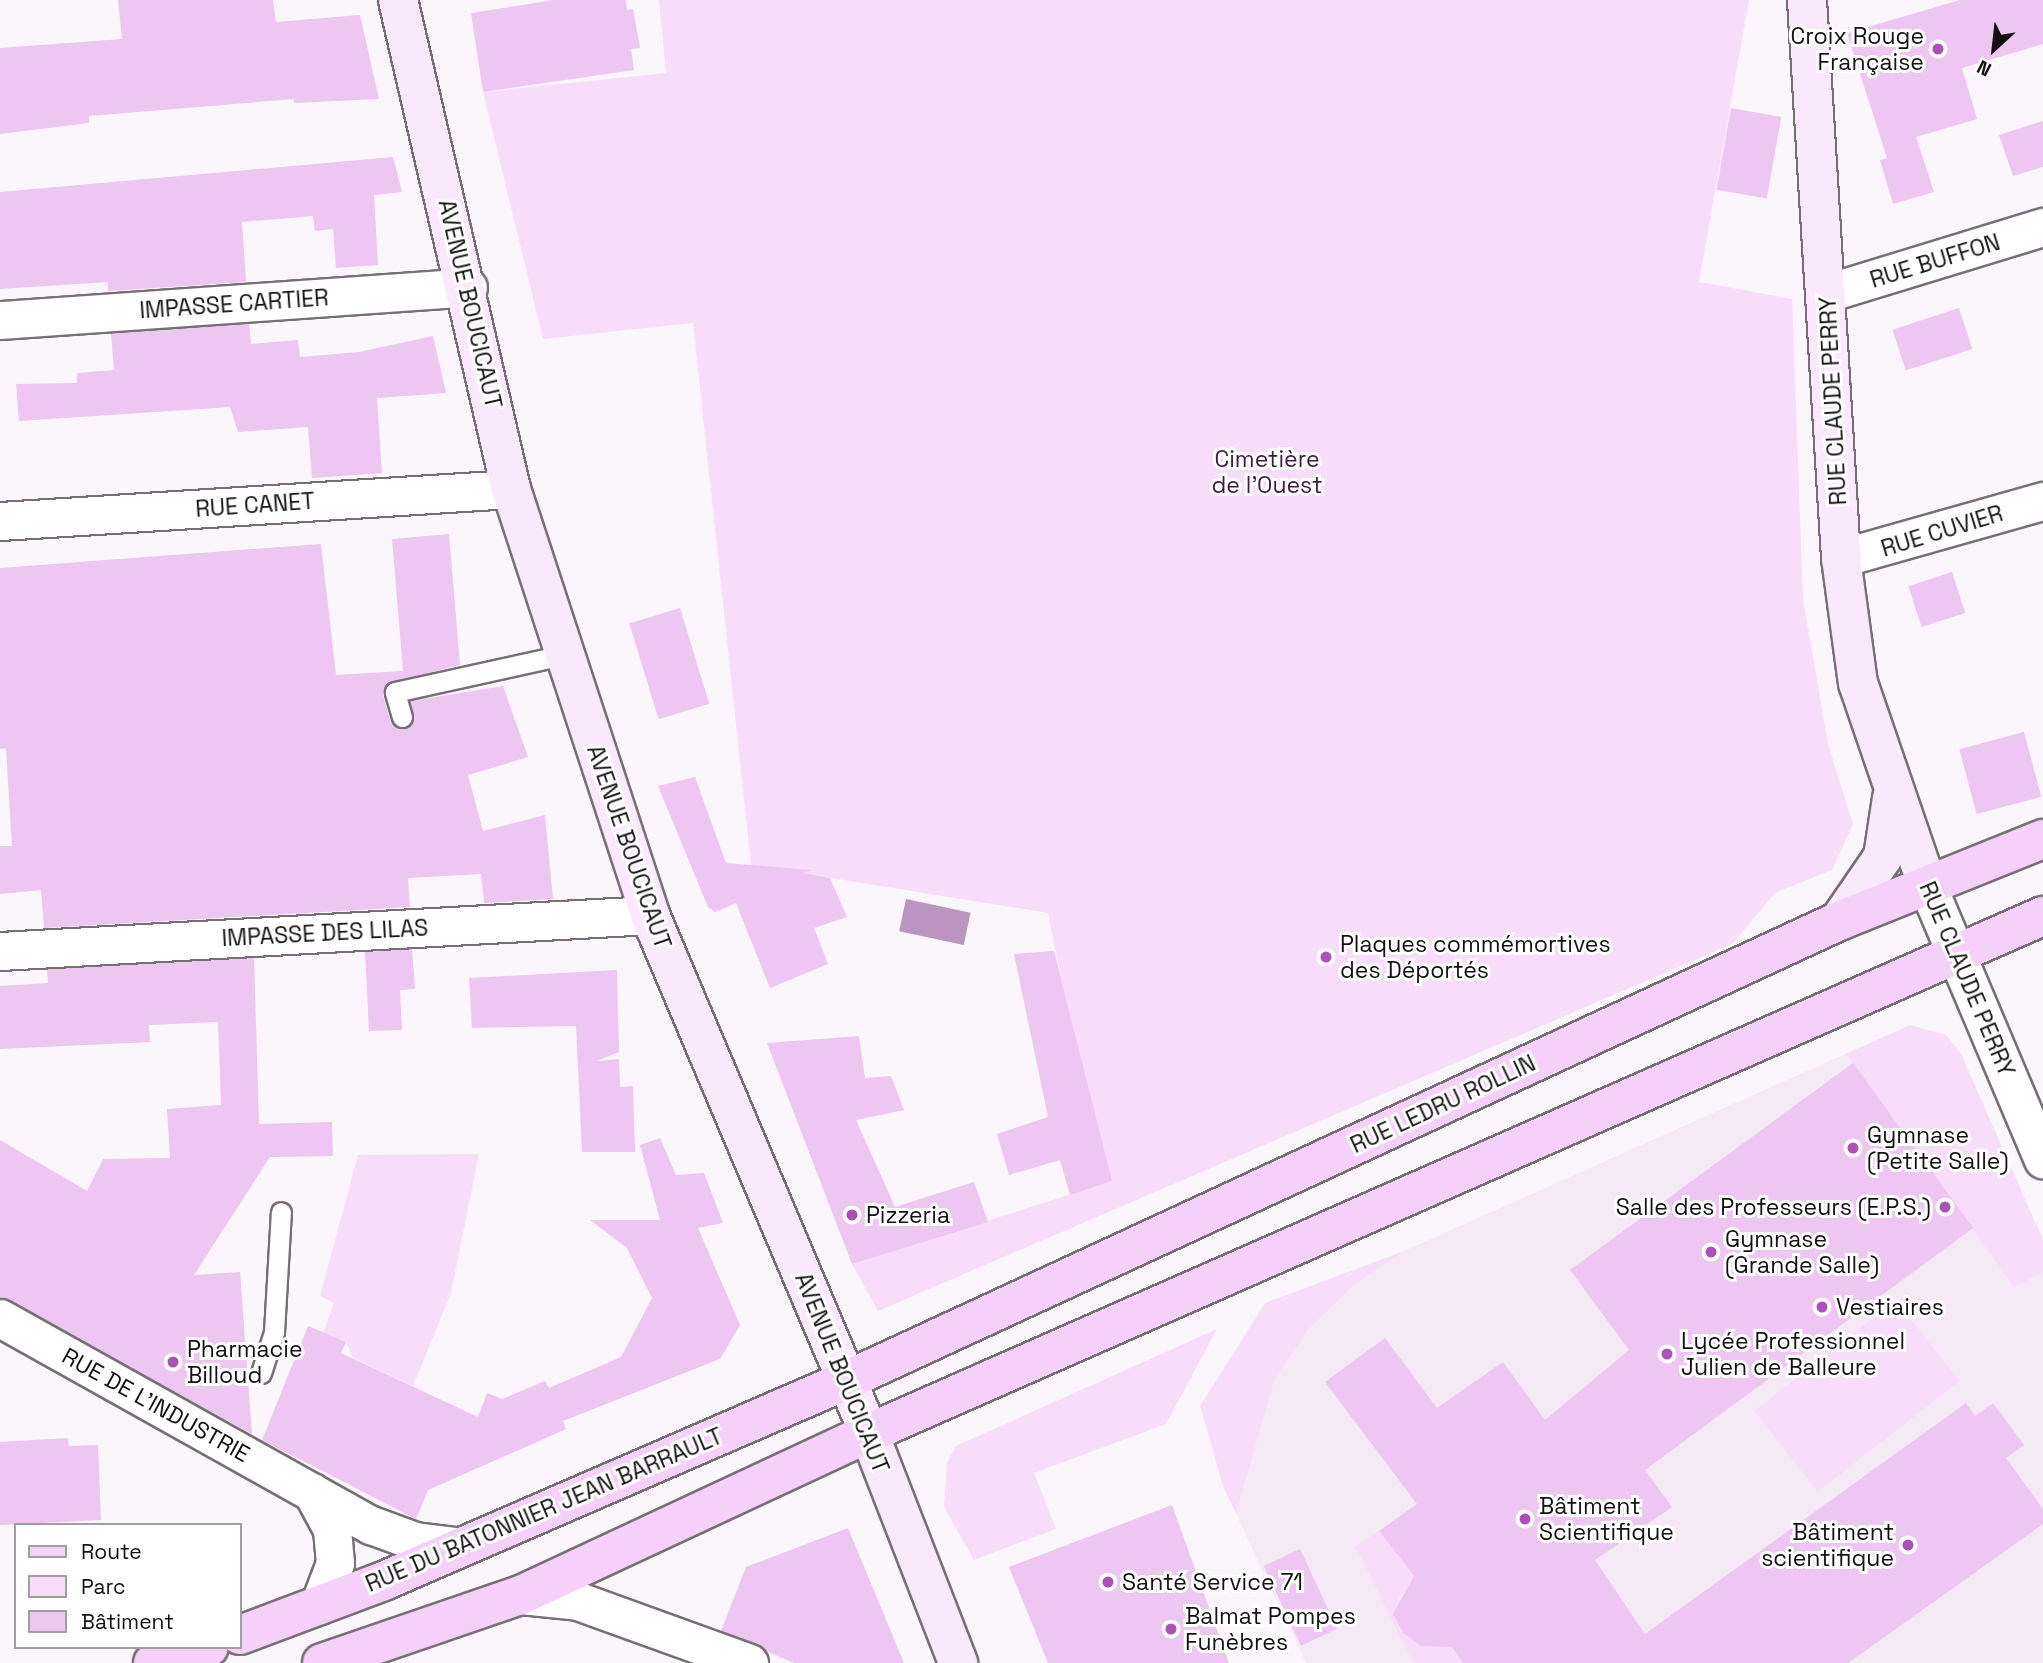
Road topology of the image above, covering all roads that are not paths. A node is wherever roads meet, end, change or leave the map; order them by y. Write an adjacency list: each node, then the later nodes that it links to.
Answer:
1 (398, 0): 4 (main road, AVENUE BOUCICAUT)
2 (1807, 0): 5 (main road, RUE CLAUDE PERRY)
3 (2043, 227): 5 (street, RUE BUFFON)
4 (468, 287): 6 (street, IMPASSE CARTIER); 7 (main road, AVENUE BOUCICAUT)
5 (1827, 293): 10 (main road, RUE CLAUDE PERRY)
6 (0, 320)
7 (511, 489): 9 (street, RUE CANET); 11 (main road, AVENUE BOUCICAUT)
8 (2043, 501): 10 (street, RUE CUVIER)
9 (0, 521)
10 (1841, 558): 13 (main road, RUE CLAUDE PERRY)
11 (563, 655): 12 (lane); 16 (main road, AVENUE BOUCICAUT)
12 (402, 717)
13 (1893, 796): 15 (main road, RUE CLAUDE PERRY); 18 (main road, RUE CLAUDE PERRY)
14 (2043, 839): 15 (main road, RUE LEDRU ROLLIN)
15 (1927, 885): 18 (main road, RUE LEDRU ROLLIN); 20 (street, RUE CLAUDE PERRY)
16 (650, 915): 19 (street, IMPASSE DES LILAS); 25 (main road, AVENUE BOUCICAUT)
17 (2043, 916): 20 (main road)
18 (1839, 921): 25 (main road, RUE LEDRU ROLLIN)
19 (0, 951)
20 (1957, 957): 21 (street, RUE CLAUDE PERRY); 26 (main road)
21 (2043, 1160)
22 (281, 1212): 24 (lane)
23 (0, 1318): 27 (street, RUE DE L'INDUSTRIE)
24 (261, 1373)
25 (847, 1380): 26 (main road, AVENUE BOUCICAUT); 28 (main road, RUE DU BATONNIER JEAN BARRAULT)
26 (869, 1433): 29 (main road); 36 (main road, AVENUE BOUCICAUT)
27 (312, 1492): 28 (street, RUE DE L'INDUSTRIE); 30 (street)
28 (462, 1547): 30 (main road, RUE DU BATONNIER JEAN BARRAULT)
29 (522, 1595): 34 (main road); 35 (street)
30 (319, 1605): 31 (main road, RUE DU BATONNIER JEAN BARRAULT)
31 (242, 1634)
32 (202, 1649): 33 (main road)
33 (153, 1663)
34 (322, 1663)
35 (749, 1663)
36 (958, 1663)

